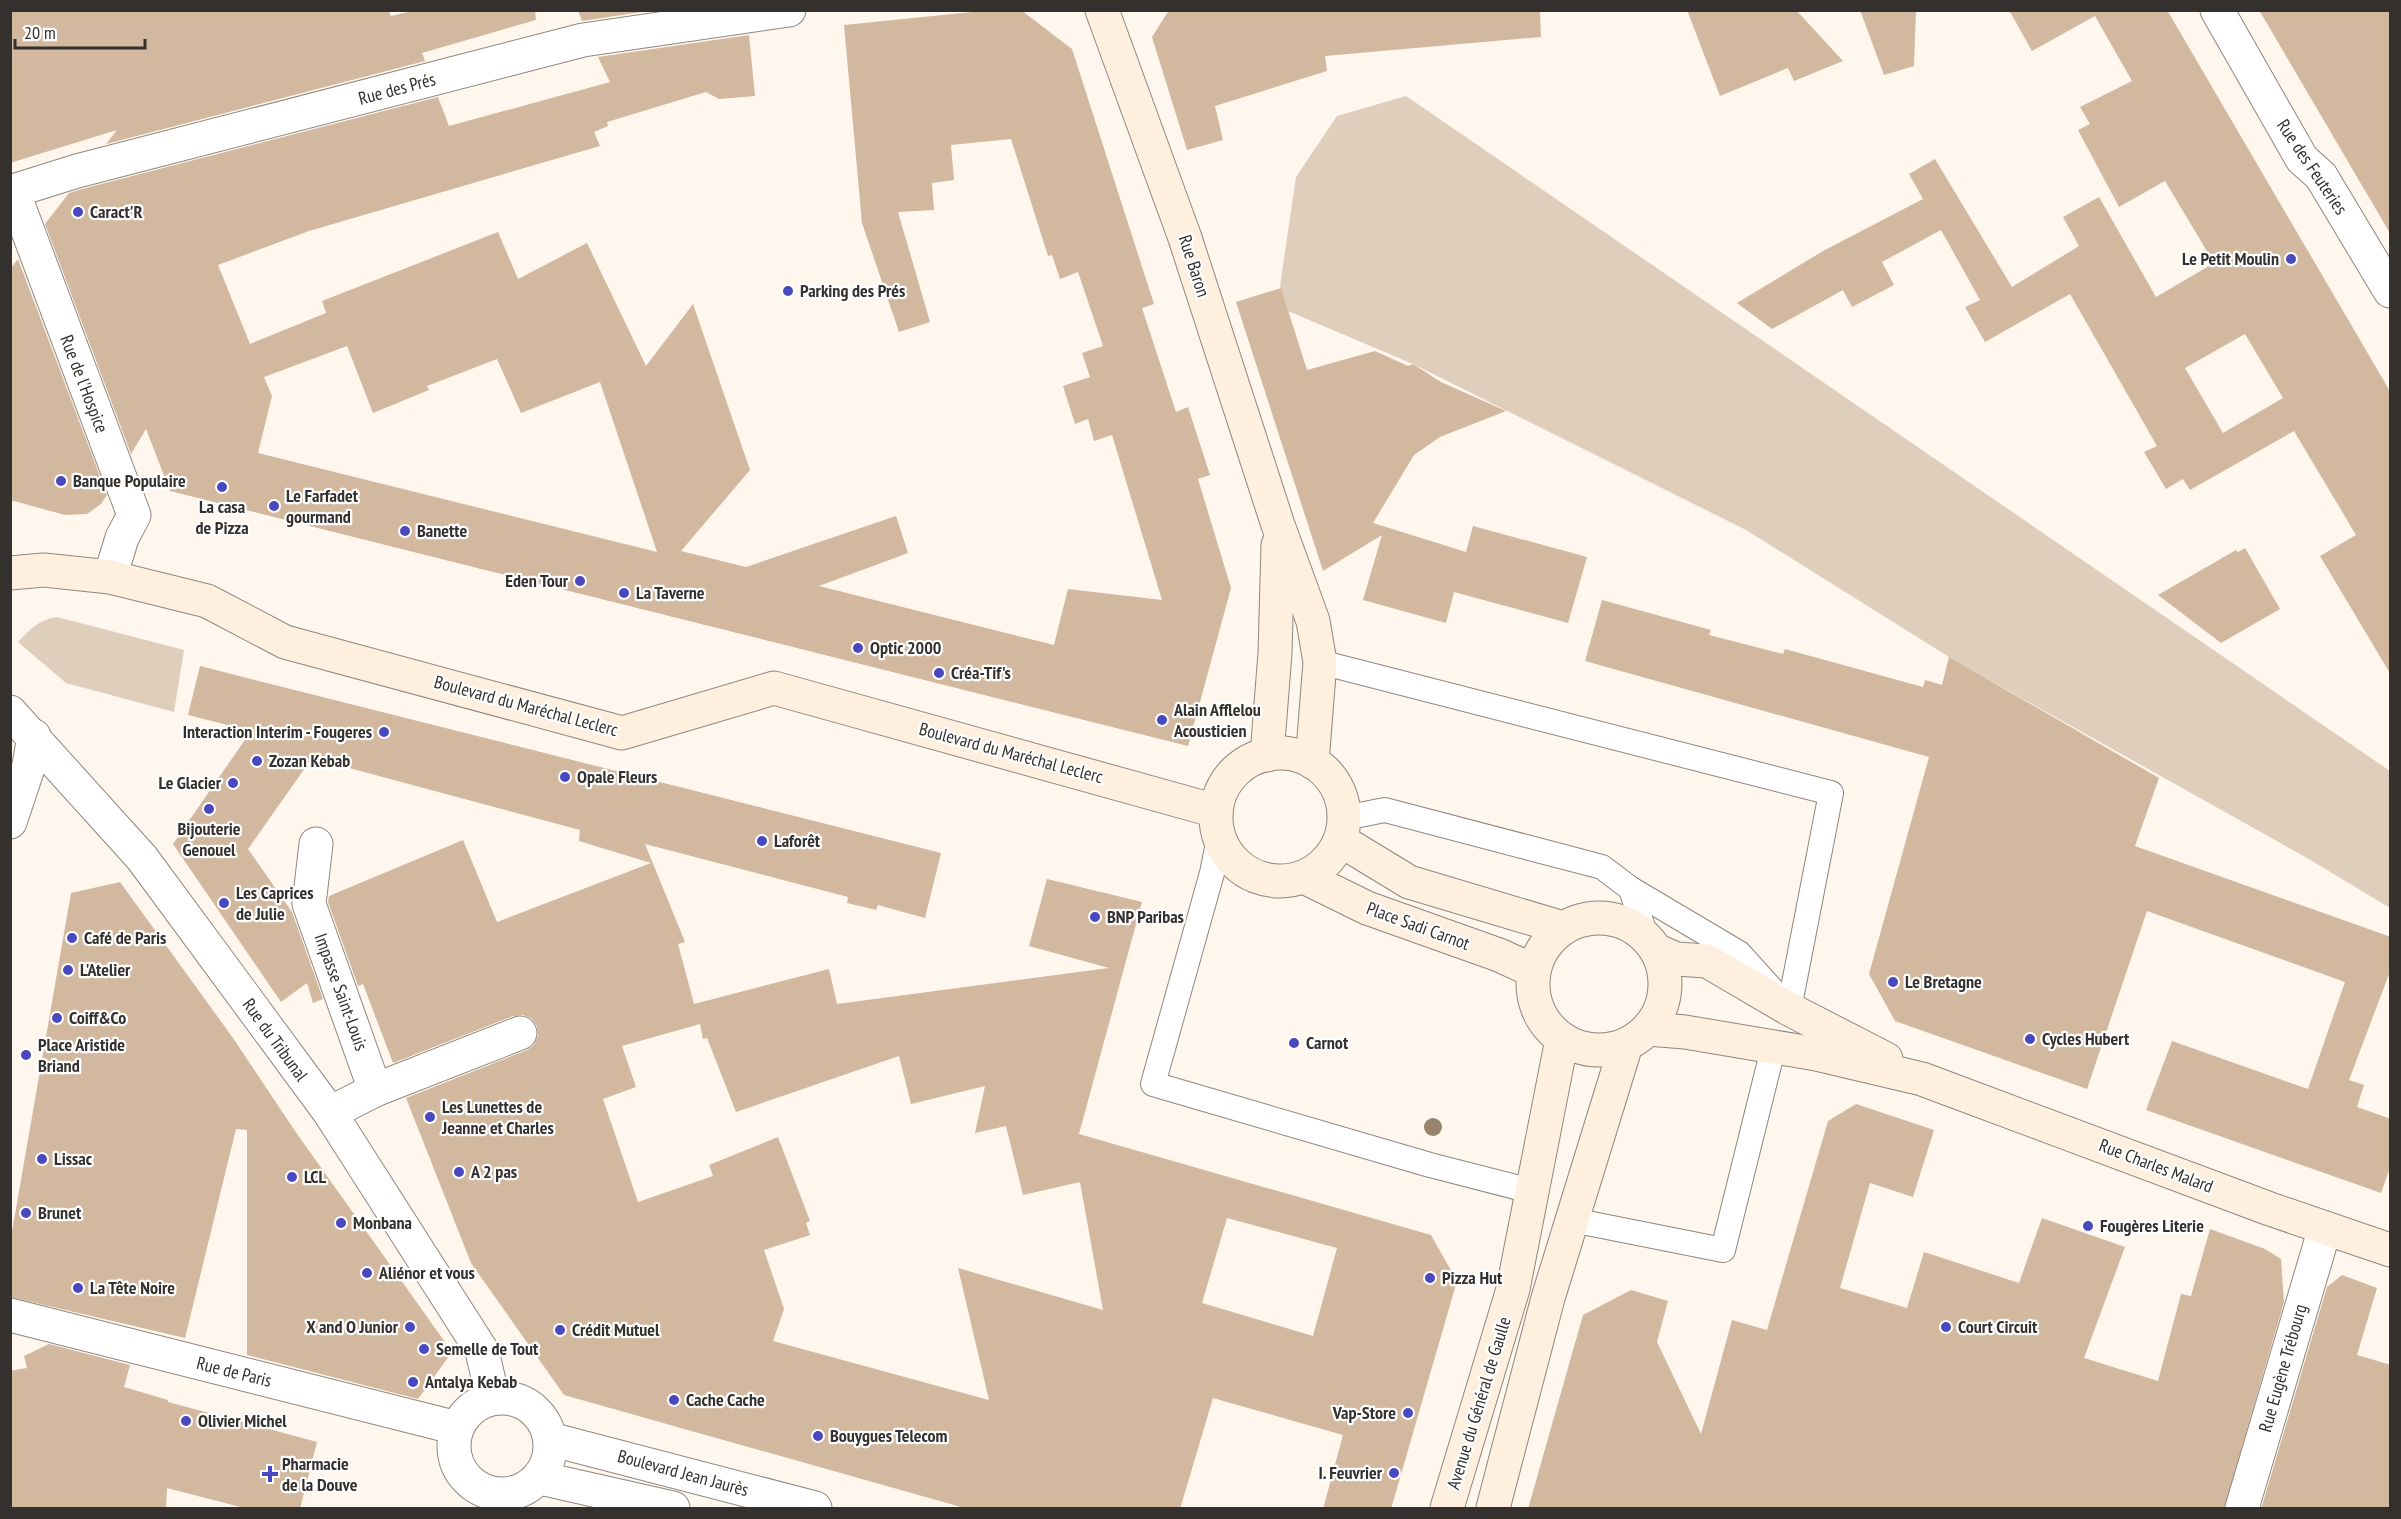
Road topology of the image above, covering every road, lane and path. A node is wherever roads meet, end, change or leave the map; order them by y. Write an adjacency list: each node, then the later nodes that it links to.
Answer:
1 (789, 10): 4 (street, Rue des Prés)
2 (1102, 10): 6 (main road, Rue Baron)
3 (2217, 10): 5 (street, Rue des Feuteries)
4 (12, 191): 8 (street, Rue de l'Hospice)
5 (2391, 291)
6 (1278, 525): 9 (main road, Rue Baron); 12 (main road, Rue Baron)
7 (10, 573): 8 (main road, Boulevard du Maréchal Leclerc)
8 (110, 577): 15 (main road, Boulevard du Maréchal Leclerc)
9 (1320, 662): 13 (main road, Rue Baron); 23 (lane)
10 (10, 712): 11 (street, Rue du Tribunal)
11 (34, 736): 14 (street); 30 (street, Rue du Tribunal)
12 (1268, 755): 13 (main road); 15 (main road)
13 (1312, 762): 16 (main road)
14 (10, 822)
15 (1217, 824): 18 (main road); 31 (lane)
16 (1342, 829): 18 (main road); 19 (lane); 20 (main road)
17 (316, 844): 29 (street, Impasse Saint-Louis)
18 (1304, 877): 22 (main road, Place Sadi Carnot)
19 (1631, 889): 21 (lane); 23 (lane)
20 (1563, 928): 21 (main road); 22 (main road)
21 (1651, 943): 23 (main road); 25 (main road)
22 (1534, 971): 26 (main road)
23 (1790, 1009): 27 (main road)
24 (520, 1033): 29 (street)
25 (1637, 1037): 26 (main road); 28 (main road); 32 (main road)
26 (1562, 1039): 31 (main road)
27 (1827, 1044): 28 (main road); 33 (main road, Rue Charles Malard)
28 (1773, 1049): 32 (lane)
29 (375, 1090): 30 (street)
30 (330, 1113): 36 (street, Rue du Tribunal)
31 (1531, 1191): 43 (main road, Avenue du Général de Gaulle)
32 (1572, 1220): 44 (main road, Avenue du Général de Gaulle)
33 (2325, 1228): 34 (main road, Rue Charles Malard); 45 (street, Rue Eugène Trébourg)
34 (2391, 1250)
35 (10, 1315): 37 (street, Rue de Paris)
36 (494, 1398): 37 (street); 38 (street)
37 (457, 1428): 39 (street)
38 (550, 1439): 39 (street); 42 (street, Boulevard Jean Jaurès)
39 (540, 1478): 40 (street, Boulevard Jean Jaurès)
40 (632, 1503): 41 (street, Boulevard Jean Jaurès)
41 (673, 1509)
42 (815, 1509)
43 (1447, 1509)
44 (1493, 1509)
45 (2242, 1509)

